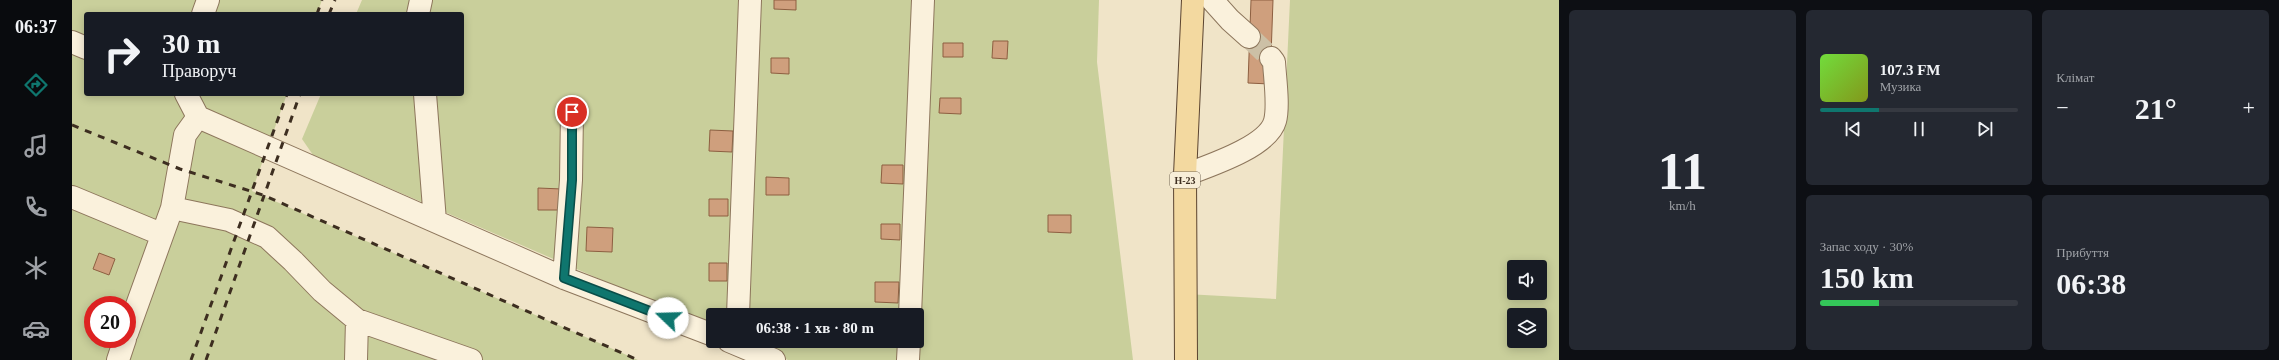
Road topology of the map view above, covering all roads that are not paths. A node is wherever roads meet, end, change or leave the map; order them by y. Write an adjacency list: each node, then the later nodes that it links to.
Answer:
1 (208, 0): 7 (lane)
2 (421, 0): 8 (lane)
3 (750, 0): 24 (lane)
4 (923, 0): 25 (lane)
5 (1193, 0): 17 (main road, Н-23)
6 (1212, 0): 9 (lane)
7 (204, 12)
8 (418, 12)
9 (1249, 37)
10 (72, 42): 11 (lane)
11 (84, 47)
12 (1271, 58): 17 (lane)
13 (187, 96): 16 (lane)
14 (425, 96): 20 (lane)
15 (572, 112): 22 (lane)
16 (198, 117): 19 (lane); 20 (lane)
17 (1185, 175): 36 (main road, Н-23)
18 (72, 197): 21 (lane)
19 (172, 208): 21 (lane); 26 (lane)
20 (435, 221): 22 (lane)
21 (161, 234): 23 (lane)
22 (564, 278): 27 (lane)
23 (136, 307)
24 (738, 308)
25 (910, 308)
26 (357, 320): 32 (lane); 33 (lane)
27 (706, 332)
28 (122, 348): 31 (lane)
29 (747, 348): 34 (lane)
30 (909, 348): 35 (lane)
31 (118, 360)
32 (356, 360)
33 (471, 360)
34 (774, 360)
35 (908, 360)
36 (1186, 360)

